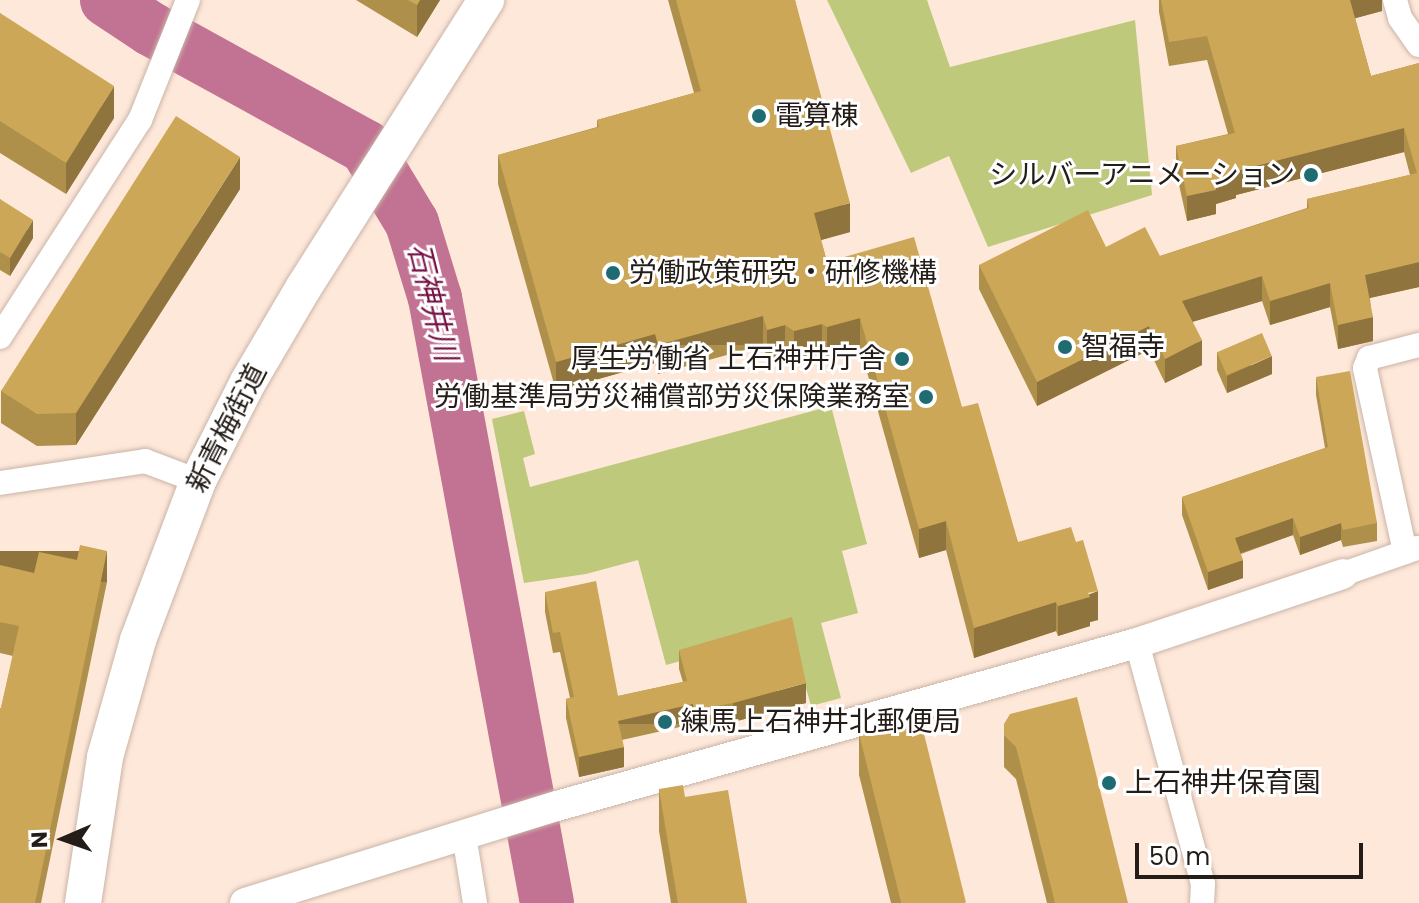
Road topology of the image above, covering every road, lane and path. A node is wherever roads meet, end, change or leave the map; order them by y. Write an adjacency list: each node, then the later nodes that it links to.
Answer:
1 (486, 0): 7 (main road, 新青梅街道)
2 (1395, 0): 4 (street)
3 (184, 11): 5 (street)
4 (1419, 45)
5 (0, 337)
6 (1419, 345): 9 (street)
7 (198, 481): 8 (street); 13 (main road, 新青梅街道)
8 (0, 483)
9 (1412, 549): 10 (street)
10 (1343, 574): 11 (street)
11 (1137, 643): 12 (street); 16 (street)
12 (464, 835): 14 (street); 15 (street)
13 (83, 903)
14 (245, 903)
15 (475, 903)
16 (1202, 903)

